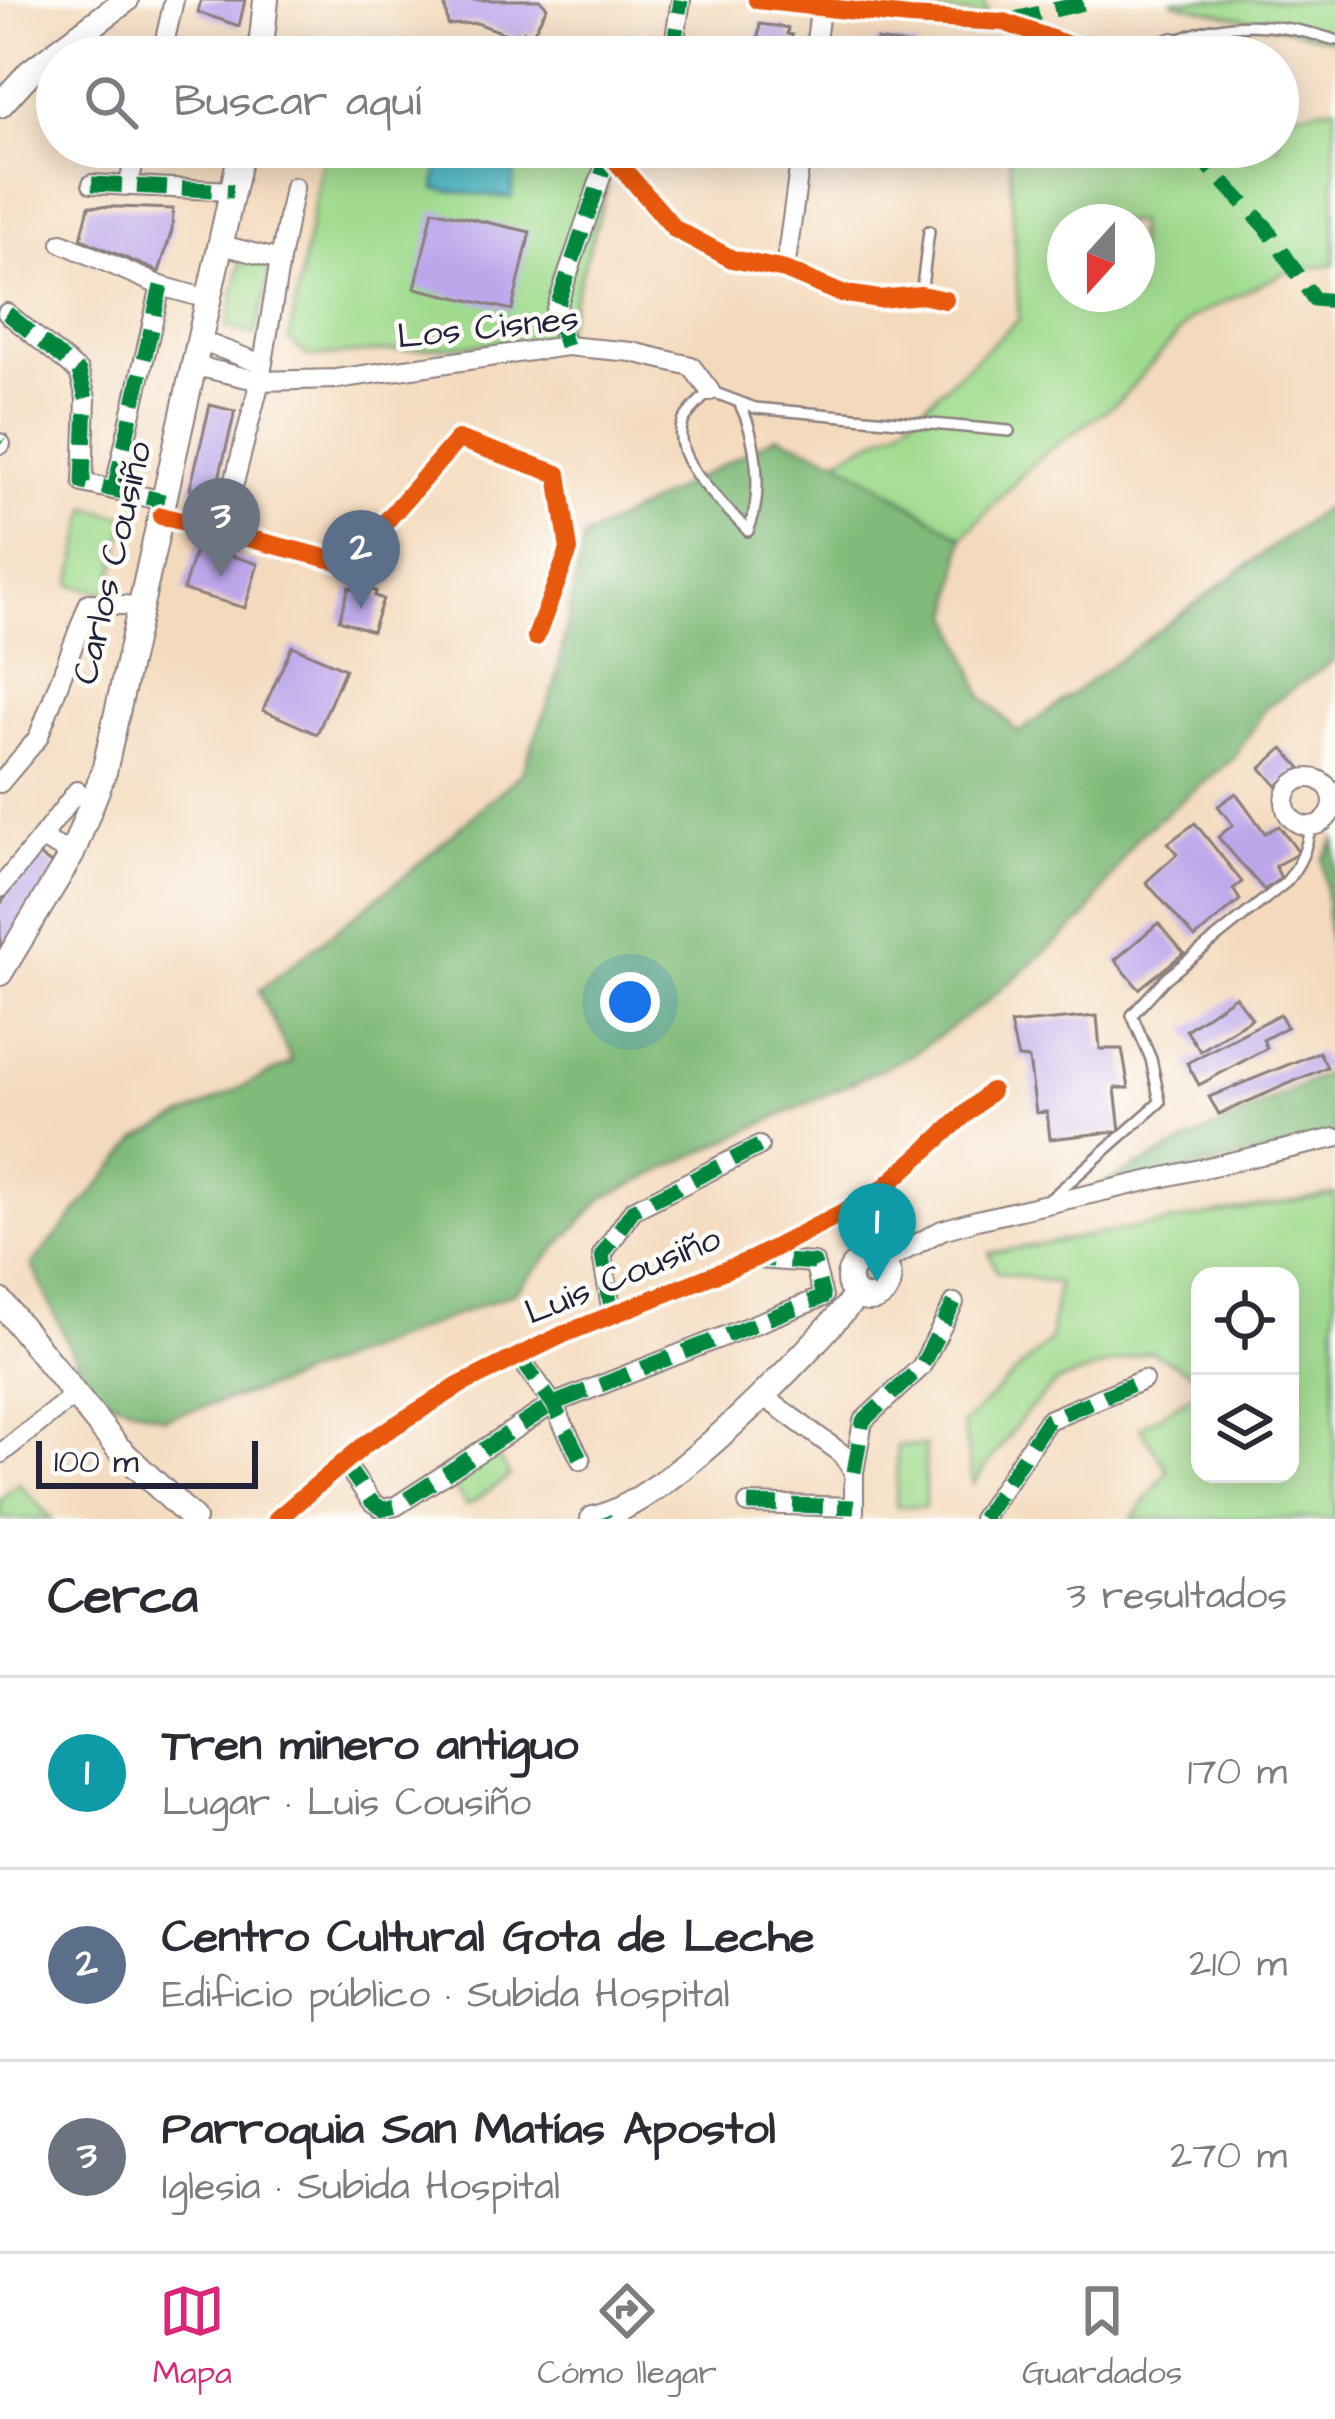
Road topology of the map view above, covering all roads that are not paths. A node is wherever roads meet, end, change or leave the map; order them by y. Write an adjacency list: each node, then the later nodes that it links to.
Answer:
1 (126, 0): 7 (main road)
2 (174, 0): 8 (street)
3 (266, 0): 9 (main road)
4 (681, 0): 10 (street)
5 (757, 0): 6 (street)
6 (820, 10): 11 (street); 12 (street)
7 (78, 36)
8 (166, 36)
9 (262, 36)
10 (675, 36)
11 (817, 36)
12 (1043, 36)
13 (1186, 36): 14 (lane)
14 (1335, 40)
15 (36, 68): 16 (main road)
16 (0, 105)
17 (133, 168): 23 (street)
18 (238, 168): 25 (main road, Carlos Cousiño)
19 (600, 168): 36 (street)
20 (622, 168): 30 (street)
21 (799, 168): 30 (street)
22 (92, 184): 23 (street)
23 (128, 186): 25 (street)
24 (294, 187): 29 (street)
25 (233, 191): 28 (main road, Carlos Cousiño)
26 (929, 232): 32 (lane)
27 (62, 243): 31 (street)
28 (222, 245): 29 (street); 33 (main road, Carlos Cousiño)
29 (280, 260): 38 (street)
30 (785, 270): 32 (street)
31 (161, 286): 33 (street); 42 (street)
32 (921, 296): 34 (street)
33 (211, 300): 37 (main road, Carlos Cousiño)
34 (945, 300)
35 (8, 313): 42 (street)
36 (566, 346): 38 (street, Los Cisnes); 39 (street, Los Cisnes)
37 (198, 354): 38 (street, Los Cisnes); 43 (main road, Carlos Cousiño)
38 (261, 372): 44 (street)
39 (710, 392): 40 (lane); 40 (lane)
40 (739, 402): 41 (lane)
41 (1009, 430)
42 (113, 490): 43 (street)
43 (162, 508): 44 (street); 45 (main road, Carlos Cousiño)
44 (221, 534): 46 (street)
45 (138, 606): 47 (street); 51 (main road, Carlos Cousiño)
46 (536, 638)
47 (0, 783)
48 (77, 791): 50 (street)
49 (1310, 826): 57 (lane)
50 (40, 838): 51 (street); 52 (street)
51 (72, 854): 53 (main road, Carlos Cousiño)
52 (0, 888)
53 (0, 973)
54 (991, 1090): 58 (street, Luis Cousiño)
55 (1335, 1138): 57 (street)
56 (758, 1146): 62 (street)
57 (1045, 1203): 59 (street)
58 (753, 1259): 62 (street, Luis Cousiño); 67 (street)
59 (882, 1263): 65 (main road)
60 (0, 1301): 66 (main road)
61 (954, 1303): 71 (street)
62 (612, 1313): 63 (street, Luis Cousiño)
63 (518, 1355): 67 (street); 70 (street, Luis Cousiño)
64 (1143, 1380): 77 (street)
65 (760, 1394): 71 (street); 74 (main road)
66 (73, 1396): 68 (street); 75 (main road)
67 (553, 1404): 69 (street); 70 (street)
68 (0, 1454)
69 (581, 1460)
70 (343, 1461): 76 (street, Luis Cousiño)
71 (854, 1472): 73 (street)
72 (748, 1504): 73 (street)
73 (854, 1513)
74 (601, 1518)
75 (193, 1519)
76 (278, 1519)
77 (982, 1519)

